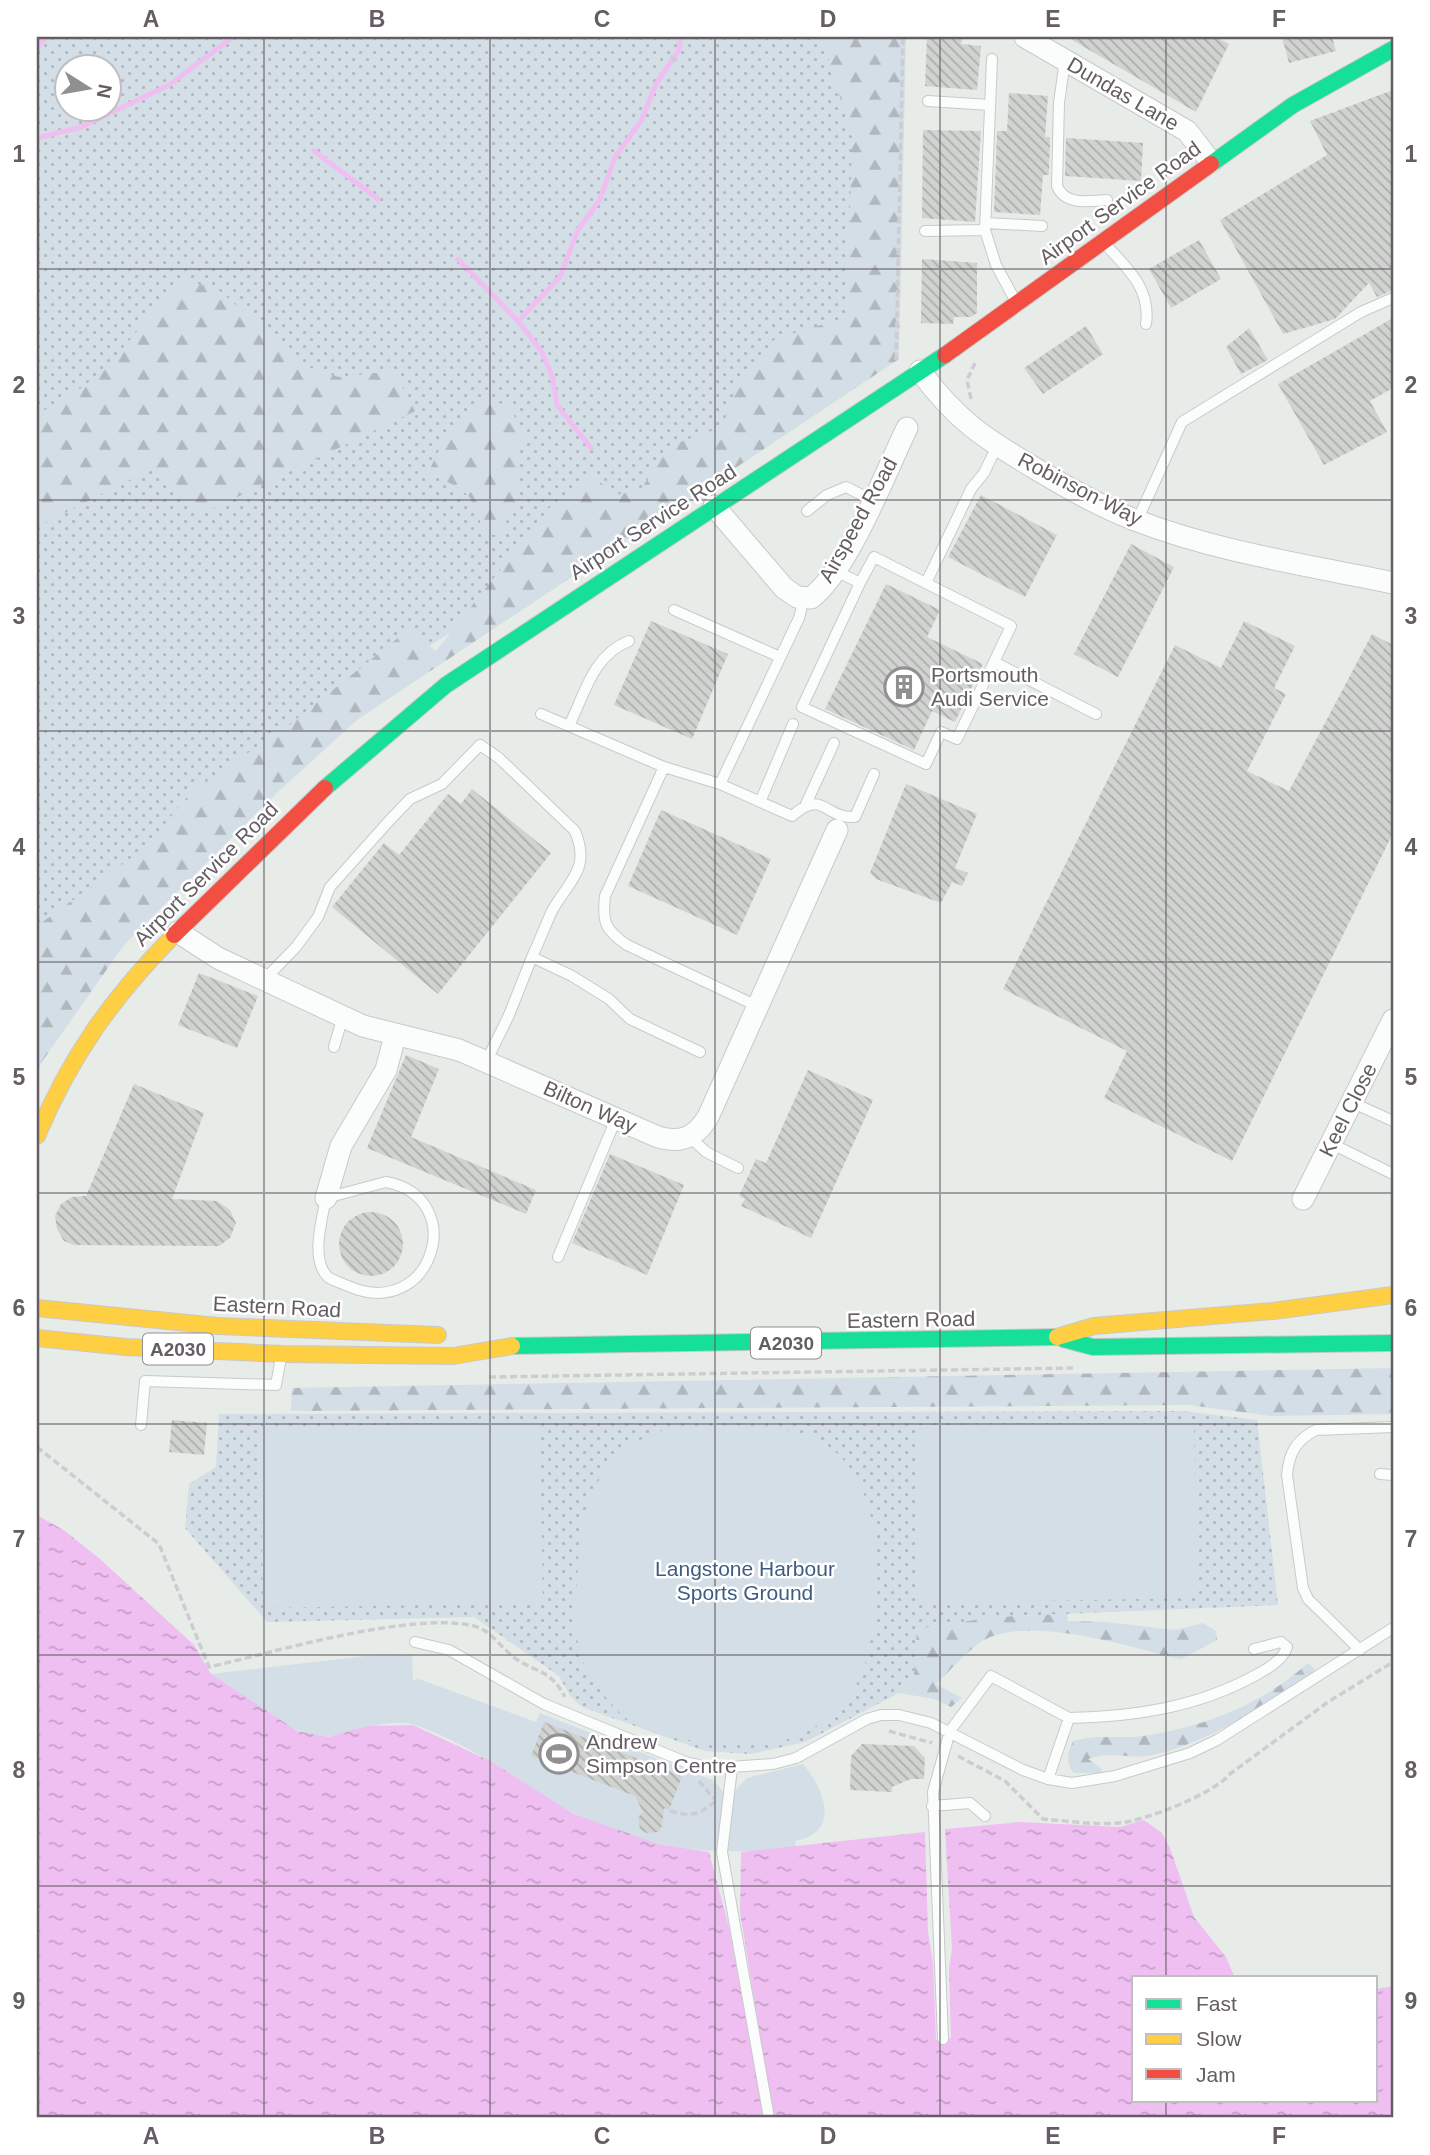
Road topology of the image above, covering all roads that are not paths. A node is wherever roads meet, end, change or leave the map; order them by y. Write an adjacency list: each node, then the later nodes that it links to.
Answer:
1 (1025, 37): 4 (street, Dundas Lane)
2 (1393, 49): 7 (main road, Airport Service Road)
3 (992, 59): 6 (lane)
4 (1065, 60): 7 (street, Dundas Lane); 8 (lane)
5 (928, 102): 6 (lane)
6 (990, 105): 10 (lane)
7 (1212, 162): 12 (main road, Airport Service Road)
8 (1107, 200)
9 (1042, 226): 10 (lane)
10 (985, 227): 11 (lane); 14 (lane)
11 (925, 231)
12 (1102, 241): 14 (main road, Airport Service Road); 15 (lane)
13 (1393, 298): 22 (lane)
14 (1017, 304): 16 (main road, Airport Service Road)
15 (1146, 324)
16 (920, 371): 18 (street, Robinson Way); 20 (main road, Airport Service Road)
17 (907, 428): 19 (street, Airspeed Road)
18 (998, 446): 22 (street, Robinson Way); 25 (lane)
19 (872, 500): 21 (lane); 23 (street, Airspeed Road)
20 (715, 506): 27 (street, Airspeed Road); 43 (main road, Airport Service Road)
21 (807, 511)
22 (1137, 521): 26 (street, Robinson Way)
23 (835, 570): 24 (lane); 27 (street, Airspeed Road)
24 (860, 583): 25 (lane); 31 (lane)
25 (926, 583): 31 (lane)
26 (1393, 583)
27 (804, 598): 30 (lane)
28 (674, 610): 30 (lane)
29 (629, 641): 35 (lane)
30 (780, 657): 39 (lane)
31 (994, 662): 33 (lane)
32 (541, 714): 35 (lane)
33 (1096, 714)
34 (793, 724): 40 (lane)
35 (569, 726): 37 (lane)
36 (834, 743): 41 (lane)
37 (664, 767): 39 (lane); 46 (lane)
38 (874, 774): 41 (lane)
39 (719, 785): 40 (lane)
40 (760, 802): 41 (lane)
41 (806, 804)
42 (837, 830): 46 (street)
43 (178, 932): 45 (street, Bilton Way); 56 (main road, Airport Service Road)
44 (532, 957): 45 (lane); 51 (lane); 52 (lane)
45 (264, 980): 47 (street, Bilton Way)
46 (757, 1006): 57 (street)
47 (343, 1016): 49 (street, Bilton Way); 50 (lane)
48 (1393, 1020): 53 (street, Keel Close)
49 (395, 1036): 52 (street, Bilton Way); 61 (street)
50 (334, 1047)
51 (700, 1052)
52 (486, 1062): 54 (street, Bilton Way)
53 (1352, 1102): 55 (lane); 58 (street, Keel Close)
54 (616, 1119): 57 (street, Bilton Way); 63 (lane)
55 (1393, 1121)
56 (37, 1136)
57 (690, 1137): 59 (lane)
58 (1330, 1143): 60 (lane); 62 (street, Keel Close)
59 (738, 1168)
60 (1393, 1174)
61 (326, 1198): 61 (lane)
62 (1303, 1199)
63 (558, 1257)
64 (1393, 1295): 66 (main road, Eastern Road / A2030)
65 (37, 1308): 69 (main road, Eastern Road / A2030)
66 (1055, 1337): 68 (main road, Eastern Road / A2030); 69 (main road, Eastern Road / A2030)
67 (37, 1338): 70 (main road, Eastern Road / A2030)
68 (1393, 1343)
69 (516, 1345): 70 (main road, Eastern Road / A2030)
70 (282, 1354): 71 (lane)
71 (141, 1425)
72 (1393, 1427): 78 (lane)
73 (1380, 1474): 74 (lane)
74 (1393, 1475)
75 (1393, 1628): 78 (lane)
76 (415, 1642): 81 (lane)
77 (1254, 1649): 79 (lane)
78 (1360, 1650): 82 (lane)
79 (1069, 1718): 80 (lane); 82 (lane)
80 (950, 1731): 81 (lane); 82 (lane); 83 (lane)
81 (732, 1768): 86 (lane)
82 (1048, 1779)
83 (932, 1806): 84 (lane); 85 (lane)
84 (985, 1816)
85 (943, 2039)
86 (769, 2118)

